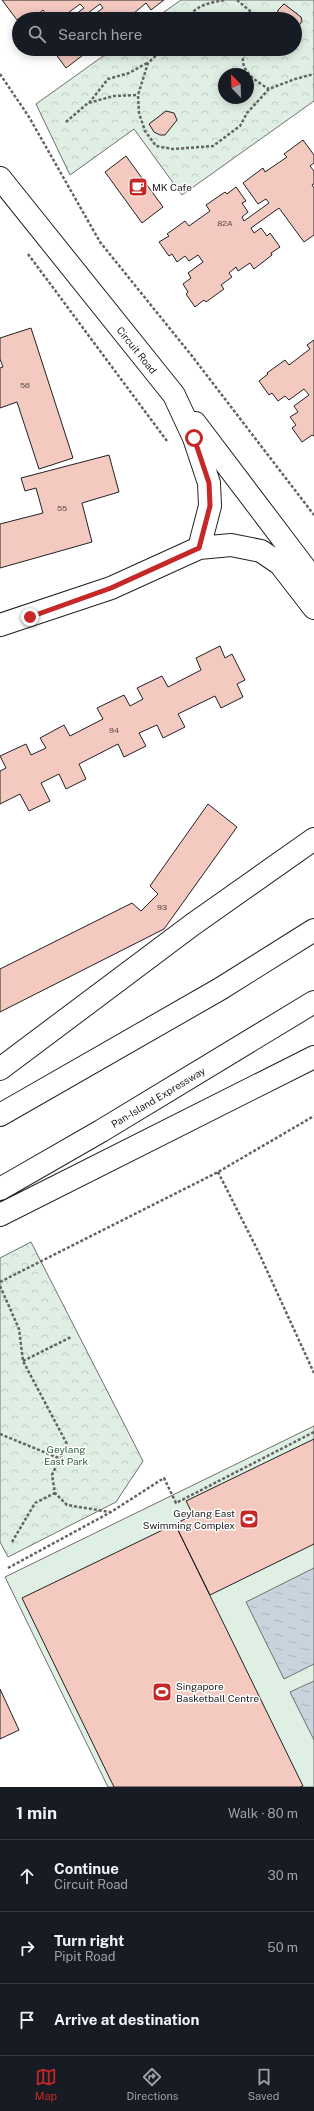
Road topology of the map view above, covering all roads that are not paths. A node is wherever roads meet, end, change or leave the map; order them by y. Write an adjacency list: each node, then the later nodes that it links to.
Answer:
1 (0, 178): 2 (main road, Circuit Road)
2 (174, 395): 3 (main road, Circuit Road); 4 (main road)
3 (199, 548): 5 (main road); 6 (main road)
4 (314, 580)
5 (314, 608)
6 (0, 625)
7 (314, 839): 11 (main road)
8 (314, 930): 12 (main road)
9 (314, 1002): 13 (main road, Pan-Island Expressway)
10 (314, 1057): 14 (main road)
11 (0, 1069)
12 (0, 1115)
13 (0, 1189)
14 (0, 1215)

